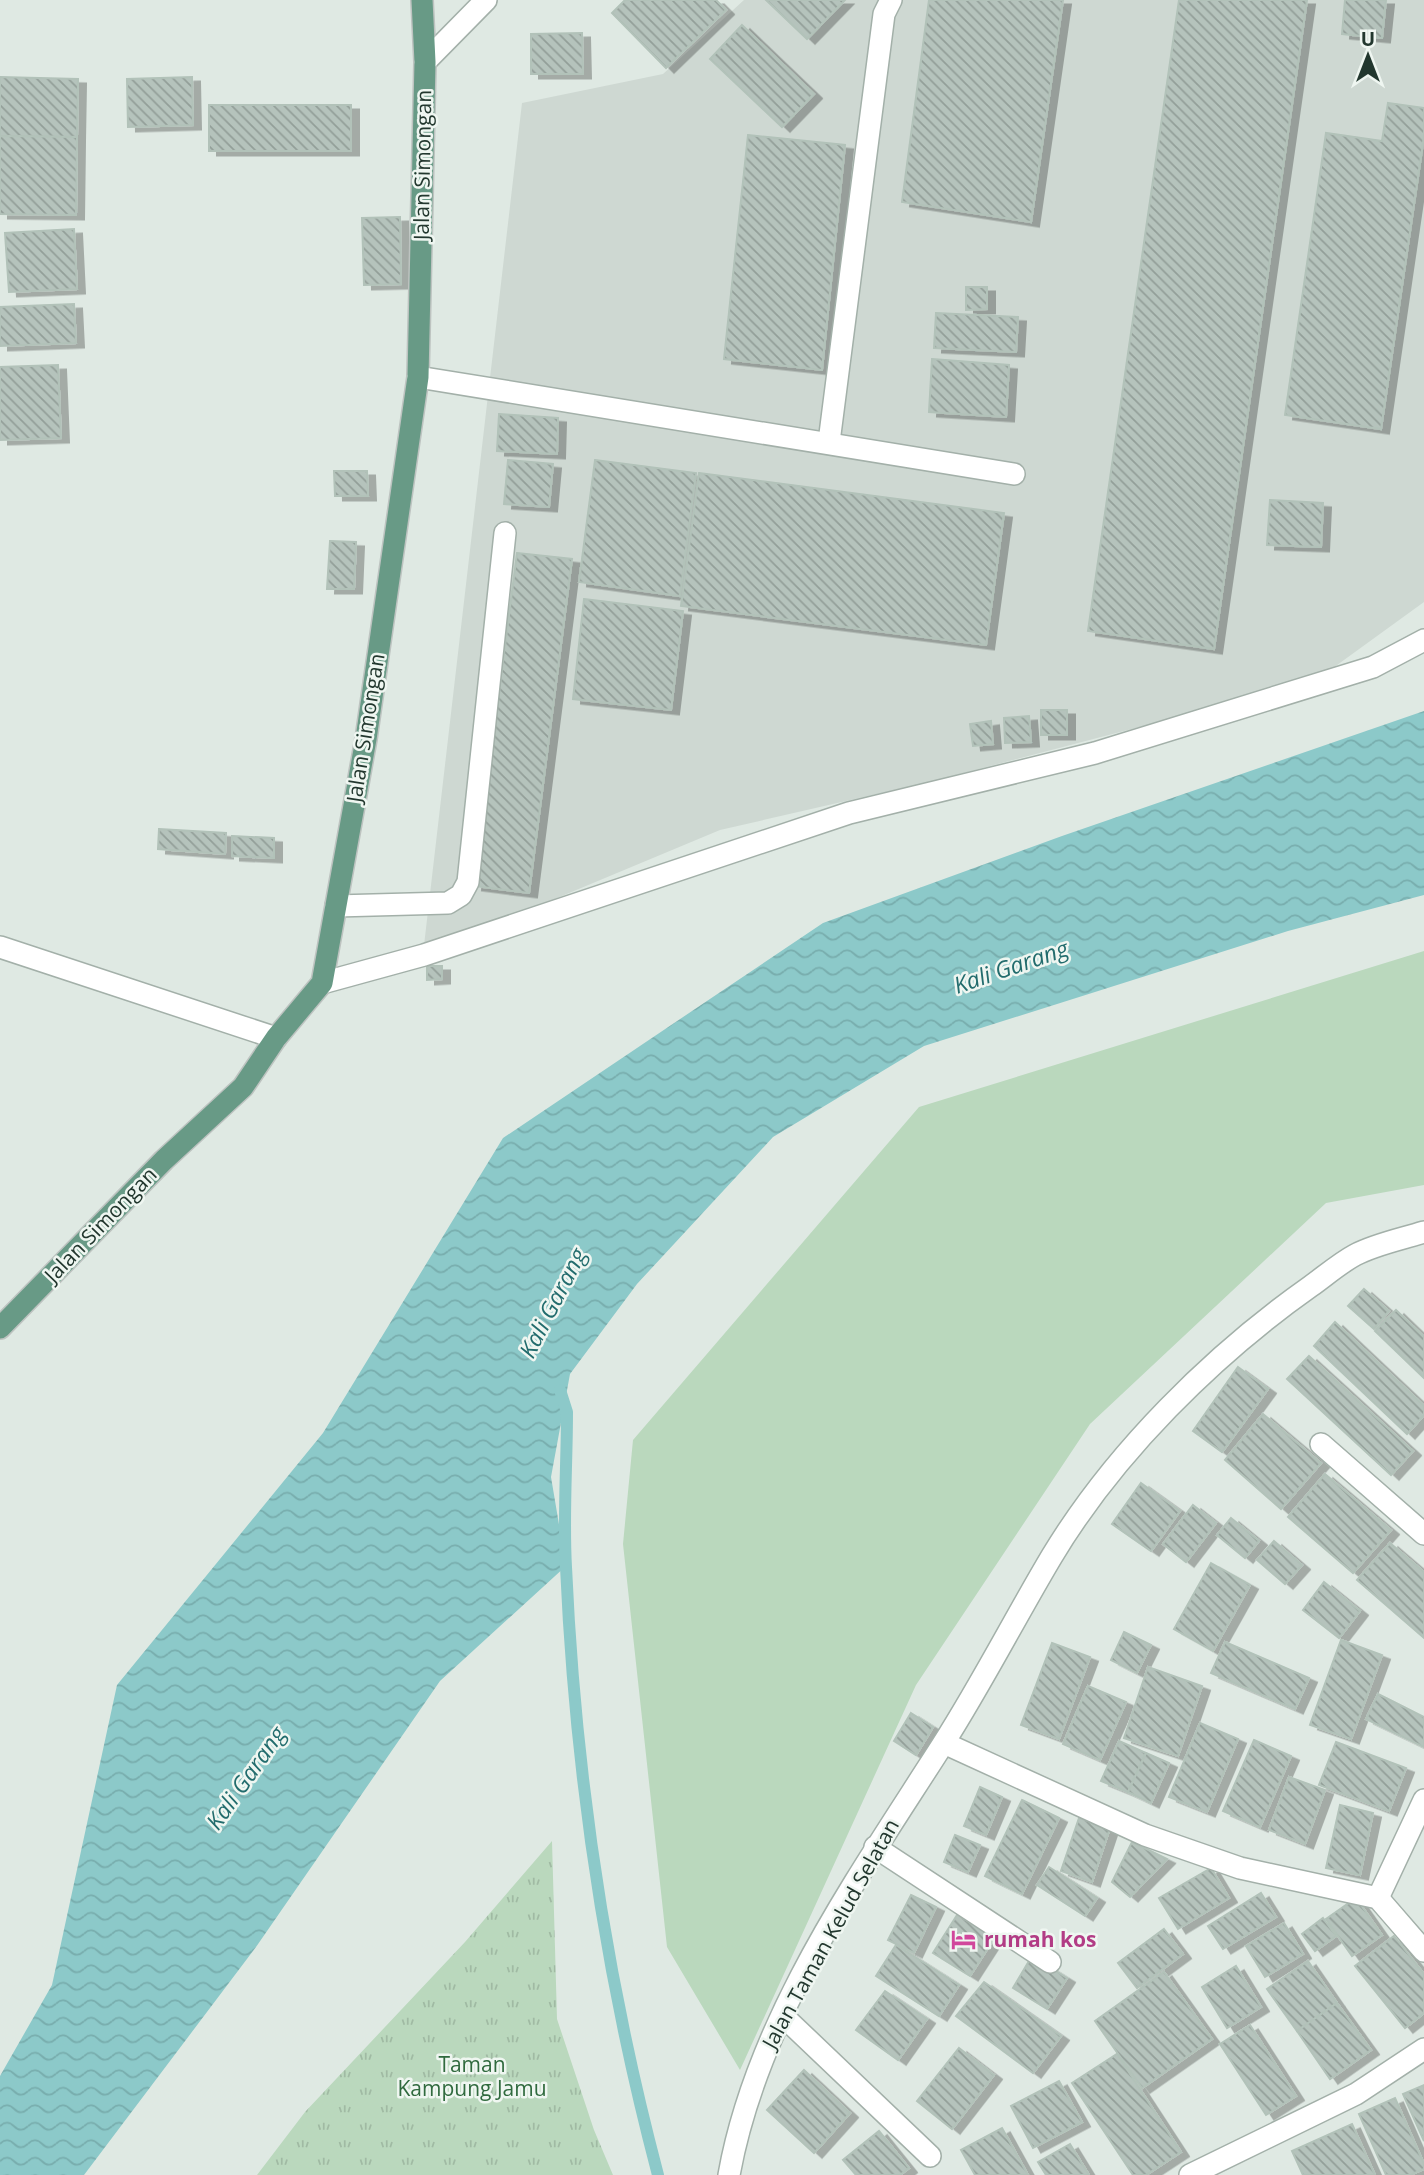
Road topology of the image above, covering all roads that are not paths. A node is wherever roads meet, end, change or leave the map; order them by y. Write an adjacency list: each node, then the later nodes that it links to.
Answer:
1 (422, 0): 4 (main road, Jalan Simongan)
2 (486, 0): 4 (street)
3 (891, 0): 6 (street)
4 (425, 62): 5 (main road, Jalan Simongan)
5 (418, 377): 6 (street); 10 (main road, Jalan Simongan)
6 (829, 442): 7 (street)
7 (1014, 474)
8 (505, 533): 10 (street)
9 (1424, 640): 12 (street)
10 (336, 906): 12 (main road, Jalan Simongan)
11 (0, 947): 13 (street)
12 (322, 983): 13 (main road, Jalan Simongan)
13 (275, 1038): 15 (main road, Jalan Simongan)
14 (1424, 1232): 18 (street, Jalan Taman Kelud Selatan)
15 (0, 1328)
16 (1321, 1444): 17 (street)
17 (1424, 1534)
18 (944, 1743): 20 (street, Jalan Taman Kelud Selatan); 21 (street)
19 (1424, 1800): 21 (street)
20 (875, 1847): 23 (street); 24 (street, Jalan Taman Kelud Selatan)
21 (1378, 1898): 22 (street)
22 (1424, 1951)
23 (1050, 1962)
24 (783, 2016): 26 (street); 27 (street, Jalan Taman Kelud Selatan)
25 (1424, 2049): 28 (street)
26 (930, 2156)
27 (729, 2175)
28 (1190, 2175)

